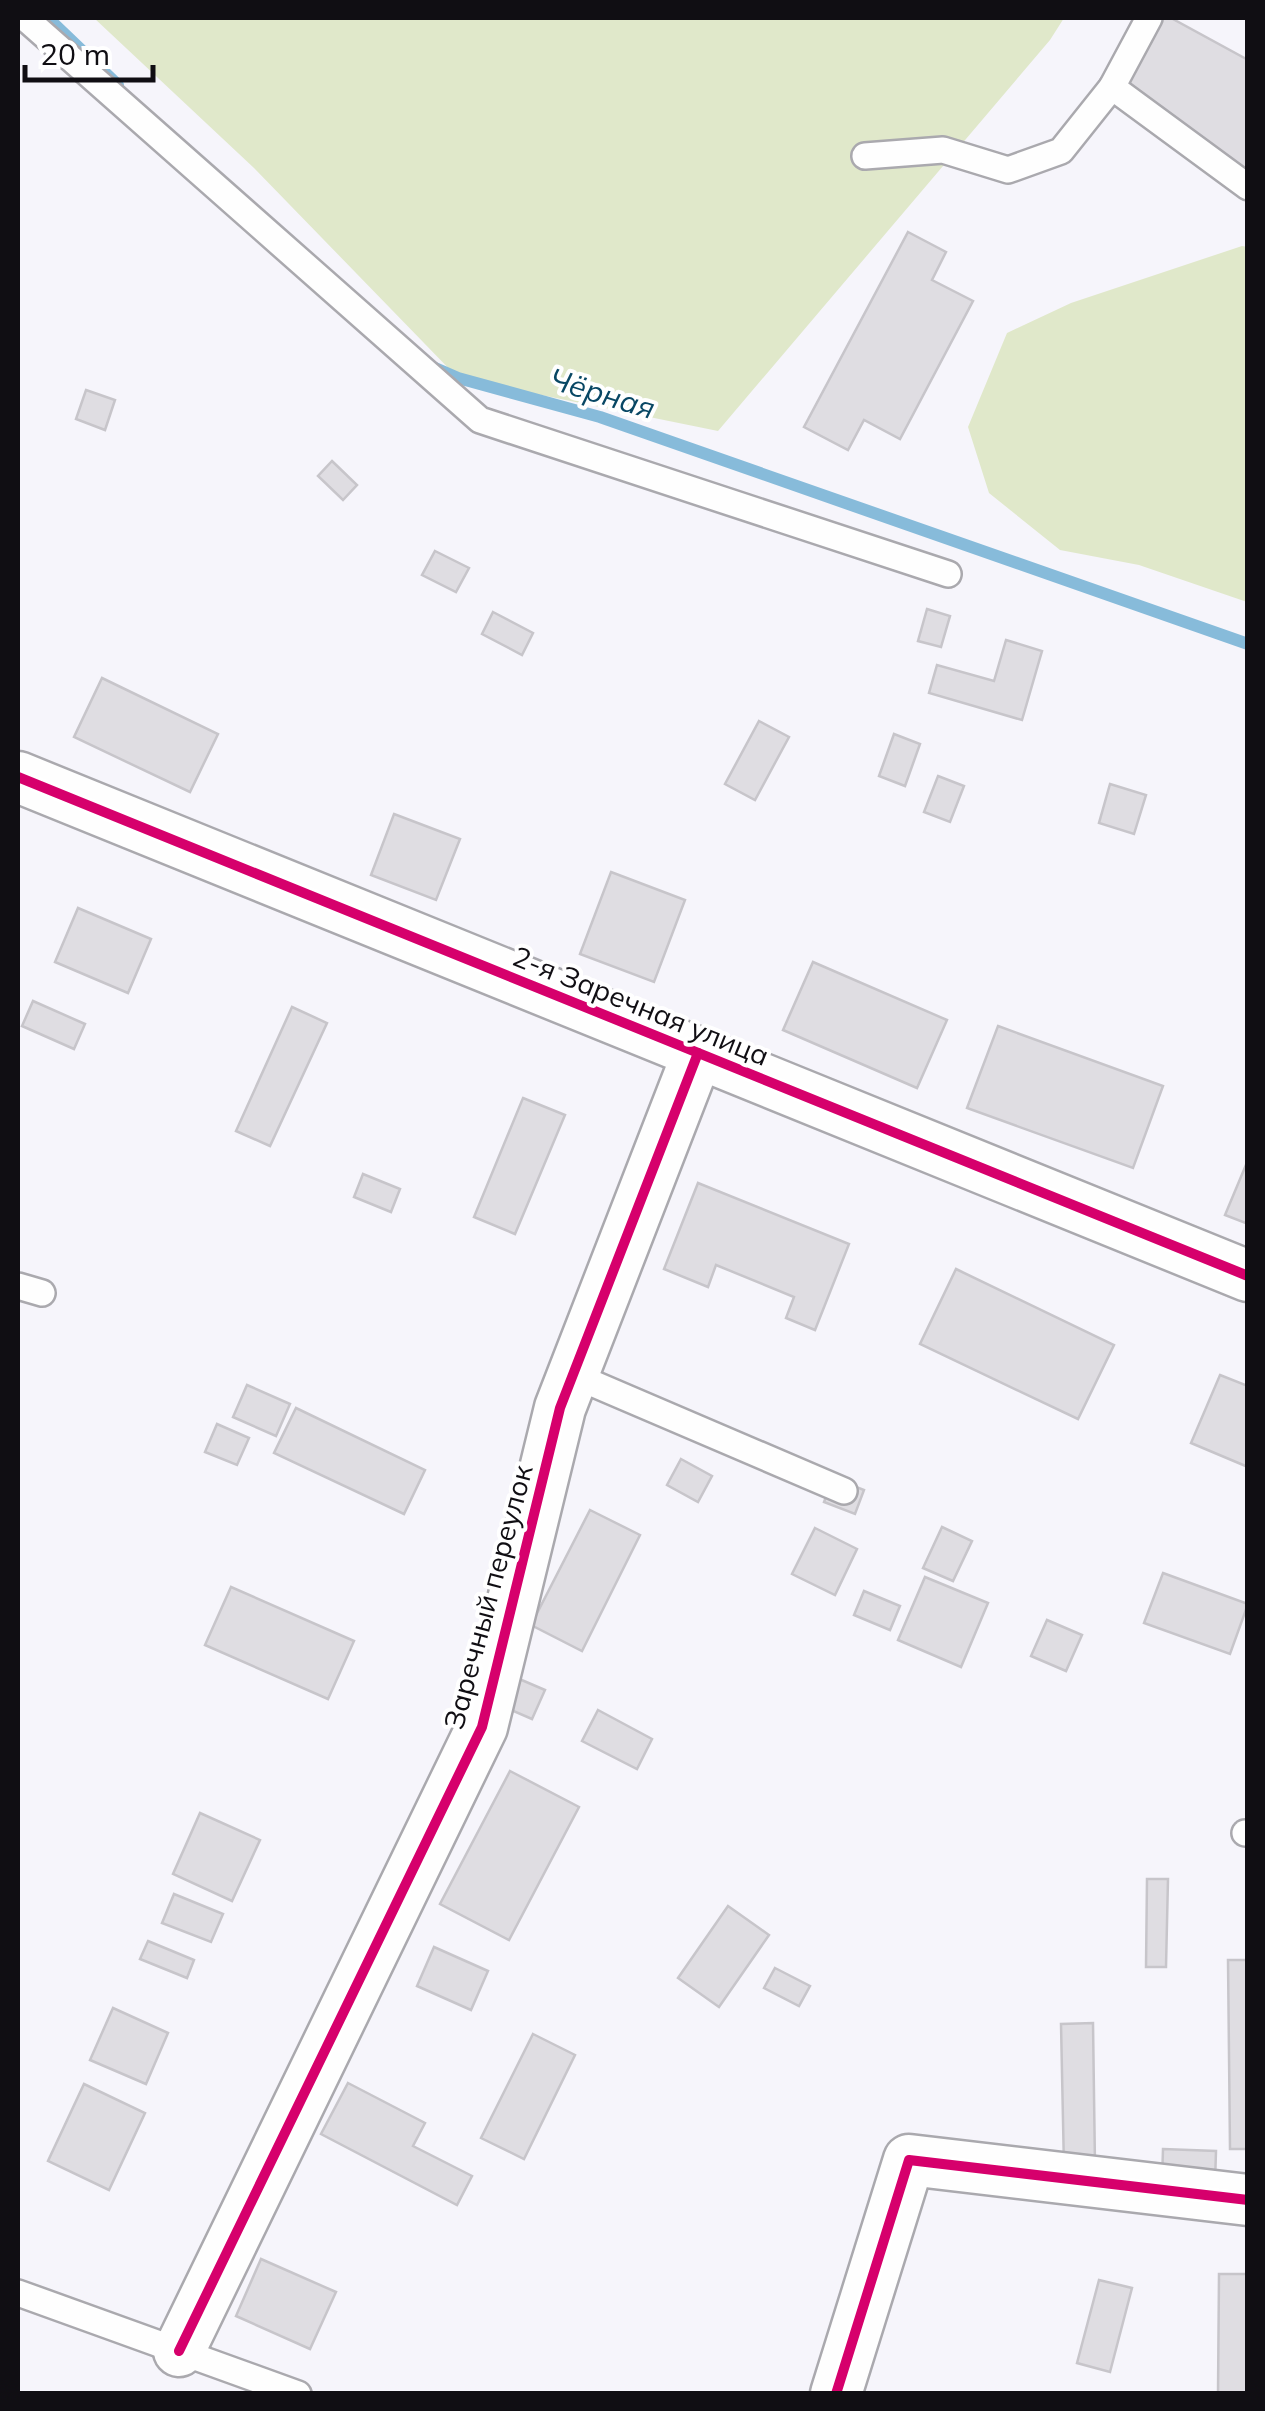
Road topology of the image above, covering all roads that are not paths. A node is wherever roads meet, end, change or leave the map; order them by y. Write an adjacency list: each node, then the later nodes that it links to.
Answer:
1 (25, 18): 6 (lane)
2 (1140, 20): 3 (lane)
3 (1112, 87): 4 (lane); 5 (lane)
4 (866, 156)
5 (1248, 187)
6 (948, 574)
7 (18, 777): 8 (street, 2-я Заречная улица)
8 (698, 1053): 9 (street, 2-я Заречная улица); 10 (street, Заречный переулок)
9 (1248, 1276)
10 (573, 1375): 11 (lane); 14 (street, Заречный переулок)
11 (844, 1492)
12 (1248, 2200): 16 (street)
13 (18, 2292): 14 (lane)
14 (178, 2352): 15 (lane)
15 (298, 2394)
16 (836, 2394)

